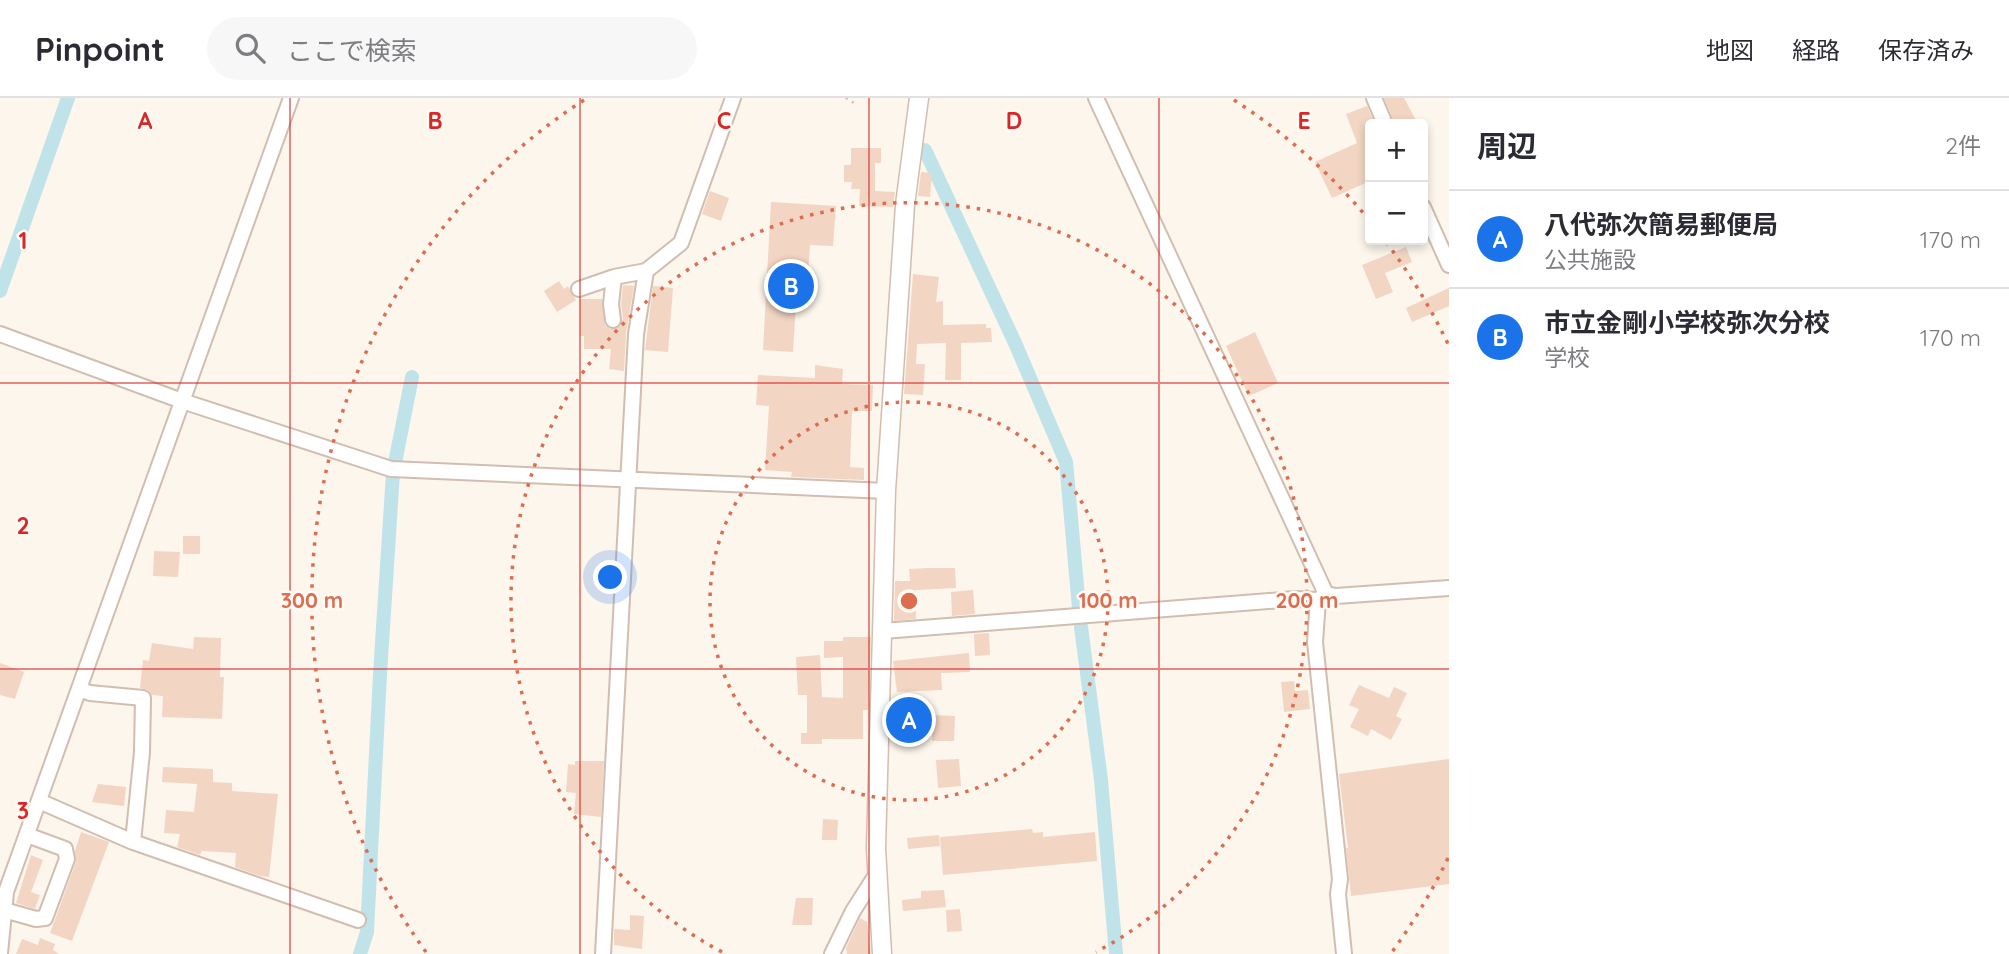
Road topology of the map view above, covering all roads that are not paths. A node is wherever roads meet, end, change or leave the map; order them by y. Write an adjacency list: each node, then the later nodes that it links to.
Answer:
1 (291, 98): 14 (street)
2 (733, 98): 9 (street)
3 (919, 98): 16 (street)
4 (1096, 98): 18 (street)
5 (1374, 98): 6 (street)
6 (1383, 119)
7 (1428, 218): 8 (street)
8 (1449, 265)
9 (646, 271): 10 (street); 15 (street)
10 (614, 277): 11 (street); 12 (street)
11 (579, 289)
12 (612, 320)
13 (0, 334): 14 (street)
14 (182, 401): 15 (street); 20 (street)
15 (630, 480): 16 (street); 28 (street)
16 (886, 491): 19 (street)
17 (1449, 589): 18 (street)
18 (1322, 597): 19 (street); 31 (street)
19 (883, 631): 24 (street)
20 (79, 689): 21 (street); 23 (street)
21 (39, 801): 22 (street); 23 (street)
22 (27, 835): 25 (street); 25 (street)
23 (133, 842): 26 (street)
24 (876, 875): 29 (street); 30 (street)
25 (4, 910): 27 (street)
26 (358, 920)
27 (0, 953)
28 (603, 954)
29 (831, 954)
30 (881, 954)
31 (1344, 954)

